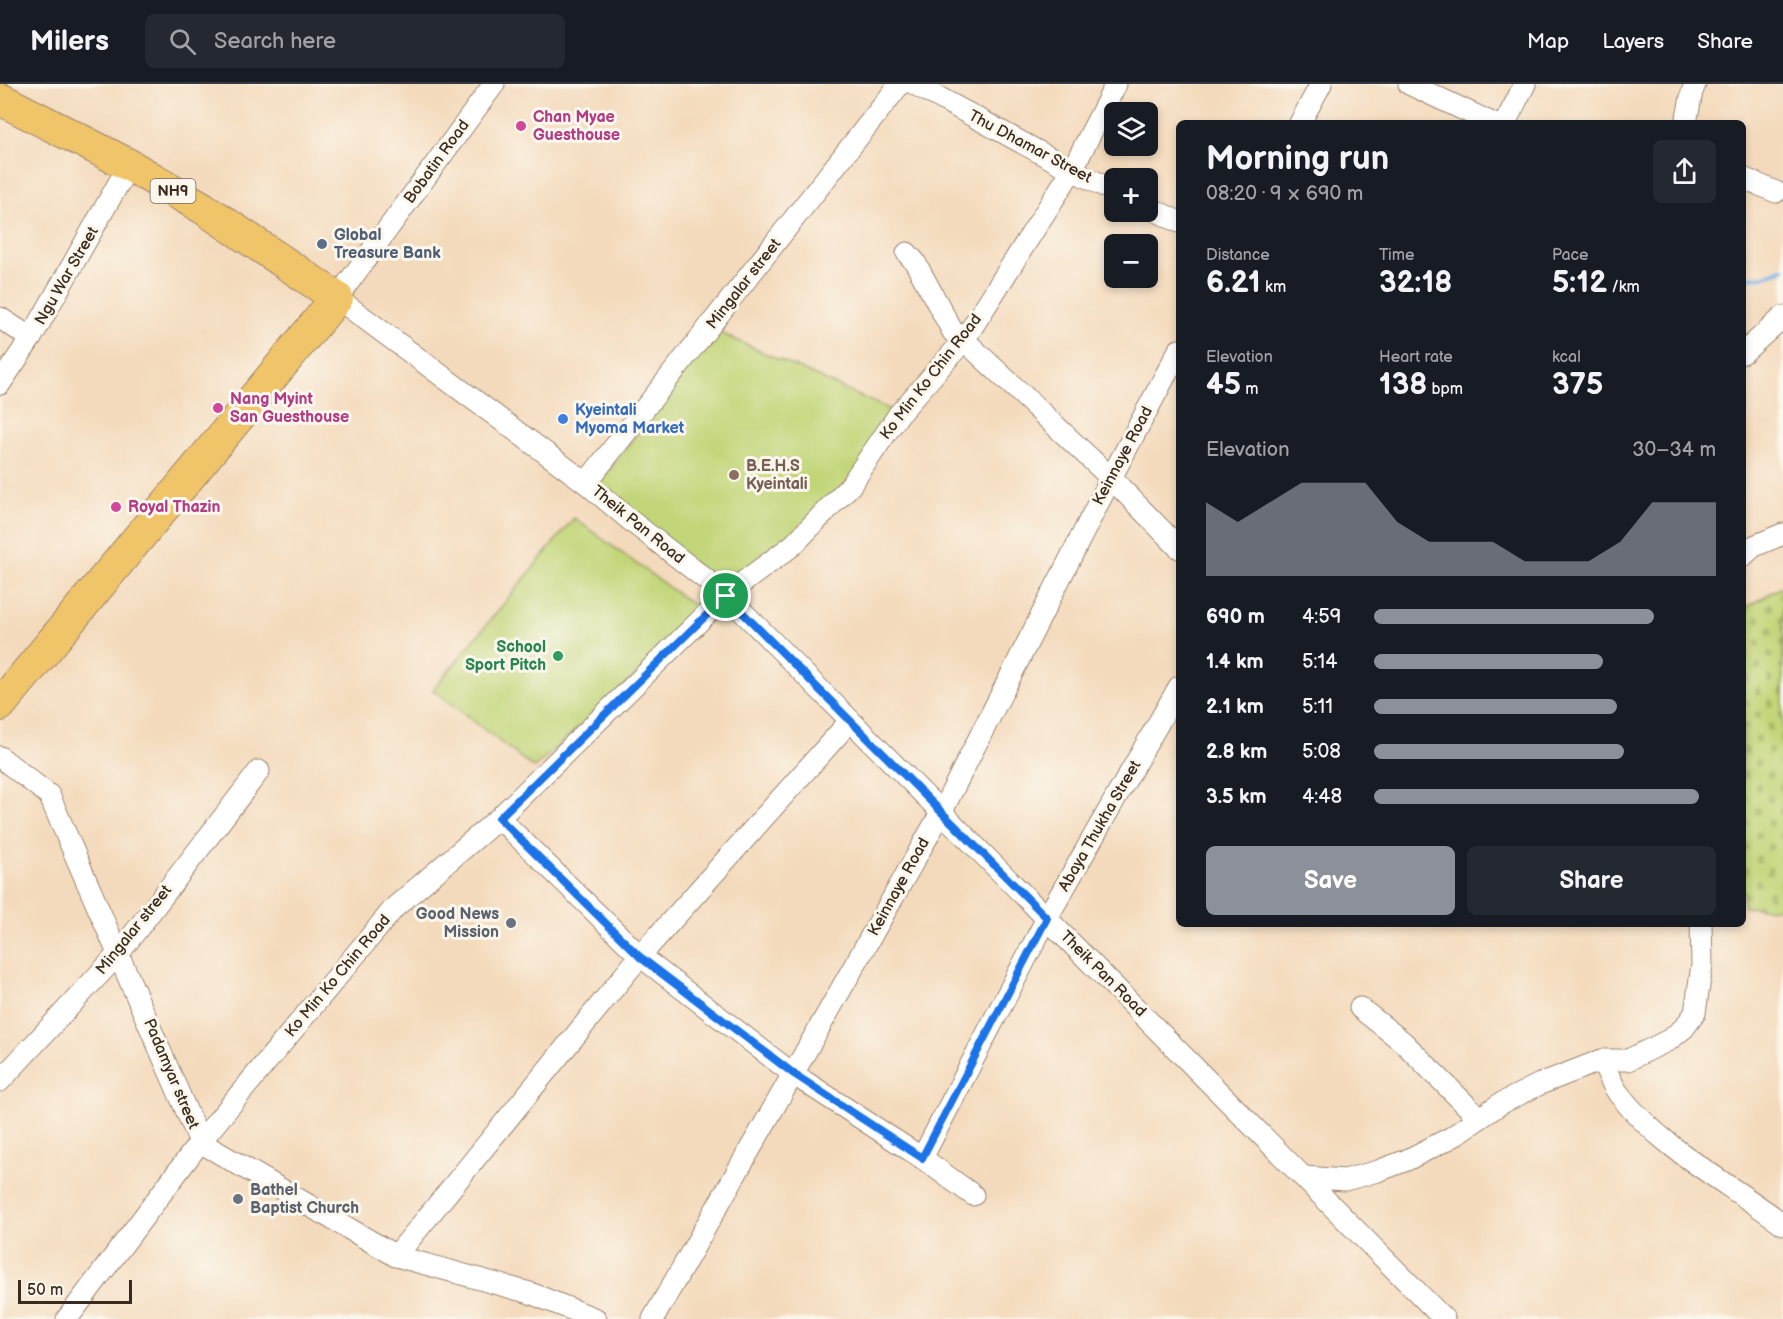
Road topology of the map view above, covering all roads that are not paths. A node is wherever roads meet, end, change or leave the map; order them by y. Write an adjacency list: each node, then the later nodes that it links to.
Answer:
1 (494, 84): 22 (street, Bobatin Road)
2 (900, 84): 31 (street, Mingalar street)
3 (914, 84): 15 (street, Thu Dhamar Street)
4 (1116, 84): 15 (street, Ko Min Ko Chin Road)
5 (1320, 84): 10 (street)
6 (1409, 84): 11 (street)
7 (1525, 84): 12 (street)
8 (1695, 84): 13 (street)
9 (0, 99): 14 (highway, NH9)
10 (1302, 120)
11 (1486, 120)
12 (1507, 120)
13 (1687, 120)
14 (129, 165): 22 (highway, NH9); 25 (street, Ngu War Street)
15 (1072, 170): 17 (street, Thu Dhamar Street); 26 (street, Ko Min Ko Chin Road)
16 (1746, 179): 18 (street)
17 (1104, 186)
18 (1776, 192)
19 (1158, 212): 20 (street)
20 (1176, 221)
21 (907, 252): 26 (street)
22 (337, 298): 31 (street, Theik Pan Road); 37 (highway)
23 (1783, 317): 27 (street)
24 (0, 318): 25 (street)
25 (31, 338): 29 (street, Ngu War Street)
26 (964, 340): 30 (street); 35 (street, Ko Min Ko Chin Road)
27 (1746, 350)
28 (1176, 356): 30 (street, Keinnaye Road)
29 (0, 384)
30 (1111, 478): 33 (street); 41 (street, Keinnaye Road)
31 (586, 483): 35 (street, Theik Pan Road)
32 (1783, 534): 34 (street)
33 (1176, 545)
34 (1746, 553)
35 (726, 596): 38 (street, Theik Pan Road); 42 (street, Ko Min Ko Chin Road)
36 (1176, 692): 43 (street, Abaya Thukha Street)
37 (0, 705)
38 (850, 721): 41 (street, Theik Pan Road); 46 (street)
39 (0, 757): 45 (street, Padamyar street)
40 (259, 771): 45 (street, Mingalar street)
41 (942, 811): 43 (street, Theik Pan Road); 49 (street, Keinnaye Road)
42 (499, 818): 46 (street); 52 (street, Ko Min Ko Chin Road)
43 (1047, 918): 53 (street, Abaya Thukha Street); 54 (street, Theik Pan Road)
44 (1701, 927): 48 (street)
45 (119, 953): 50 (street, Mingalar street); 52 (street, Padamyar street)
46 (640, 957): 49 (street); 57 (street)
47 (1360, 1008): 51 (street)
48 (1602, 1060): 51 (street); 56 (street)
49 (794, 1074): 53 (street); 60 (street, Keinnaye Road)
50 (0, 1081)
51 (1479, 1118): 54 (street)
52 (200, 1142): 57 (street, Padamyar street); 58 (street, Ko Min Ko Chin Road)
53 (922, 1158): 55 (street)
54 (1304, 1177): 61 (street, Theik Pan Road)
55 (973, 1195)
56 (1783, 1224)
57 (396, 1256): 59 (street, Padamyar street)
58 (67, 1319)
59 (596, 1319)
60 (653, 1319)
61 (1444, 1319)

